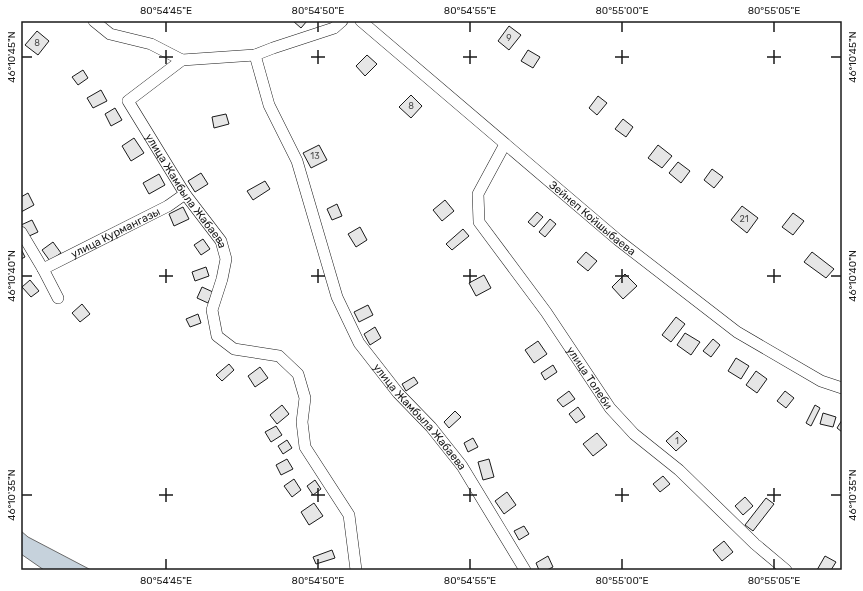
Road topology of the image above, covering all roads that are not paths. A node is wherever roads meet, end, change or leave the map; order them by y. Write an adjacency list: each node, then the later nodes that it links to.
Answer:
1 (94, 21): 5 (street)
2 (342, 21): 4 (street)
3 (361, 21): 6 (street, Зейнеп Койшыбаева)
4 (255, 55): 5 (street); 13 (street, улица Жамбыла Жабаева)
5 (182, 60): 7 (street, улица Жамбыла Жабаева)
6 (505, 144): 11 (street, Зейнеп Койшыбаева); 14 (street, улица Толеби)
7 (185, 194): 9 (street, улица Курмангазы); 12 (street, улица Жамбыла Жабаева)
8 (21, 232): 9 (street)
9 (43, 270): 10 (street)
10 (58, 298)
11 (842, 388)
12 (356, 570)
13 (525, 570)
14 (786, 570)

